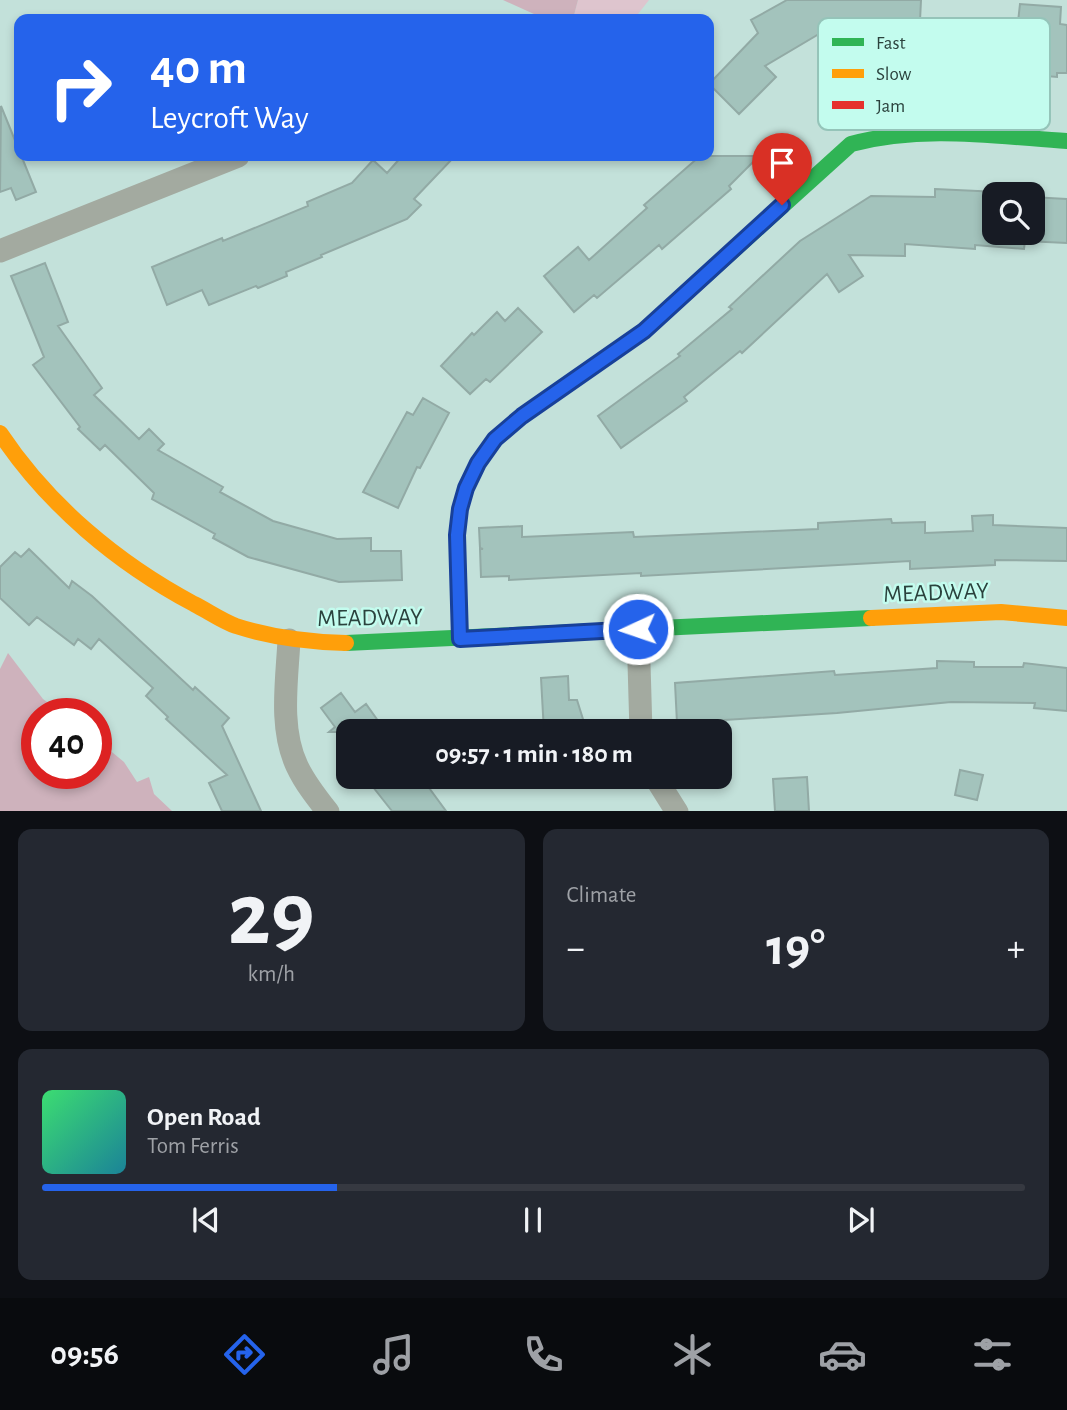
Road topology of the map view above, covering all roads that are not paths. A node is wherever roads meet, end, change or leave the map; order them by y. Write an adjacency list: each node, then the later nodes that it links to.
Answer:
1 (1067, 141): 7 (street)
2 (225, 161): 3 (street)
3 (0, 251)
4 (0, 433): 8 (street, MEADWAY)
5 (1067, 618): 6 (street, MEADWAY)
6 (638, 629): 7 (street, MEADWAY); 9 (street)
7 (460, 639): 8 (street, MEADWAY)
8 (289, 640): 11 (street)
9 (640, 719)
10 (663, 789): 12 (street)
11 (328, 811)
12 (677, 811)

